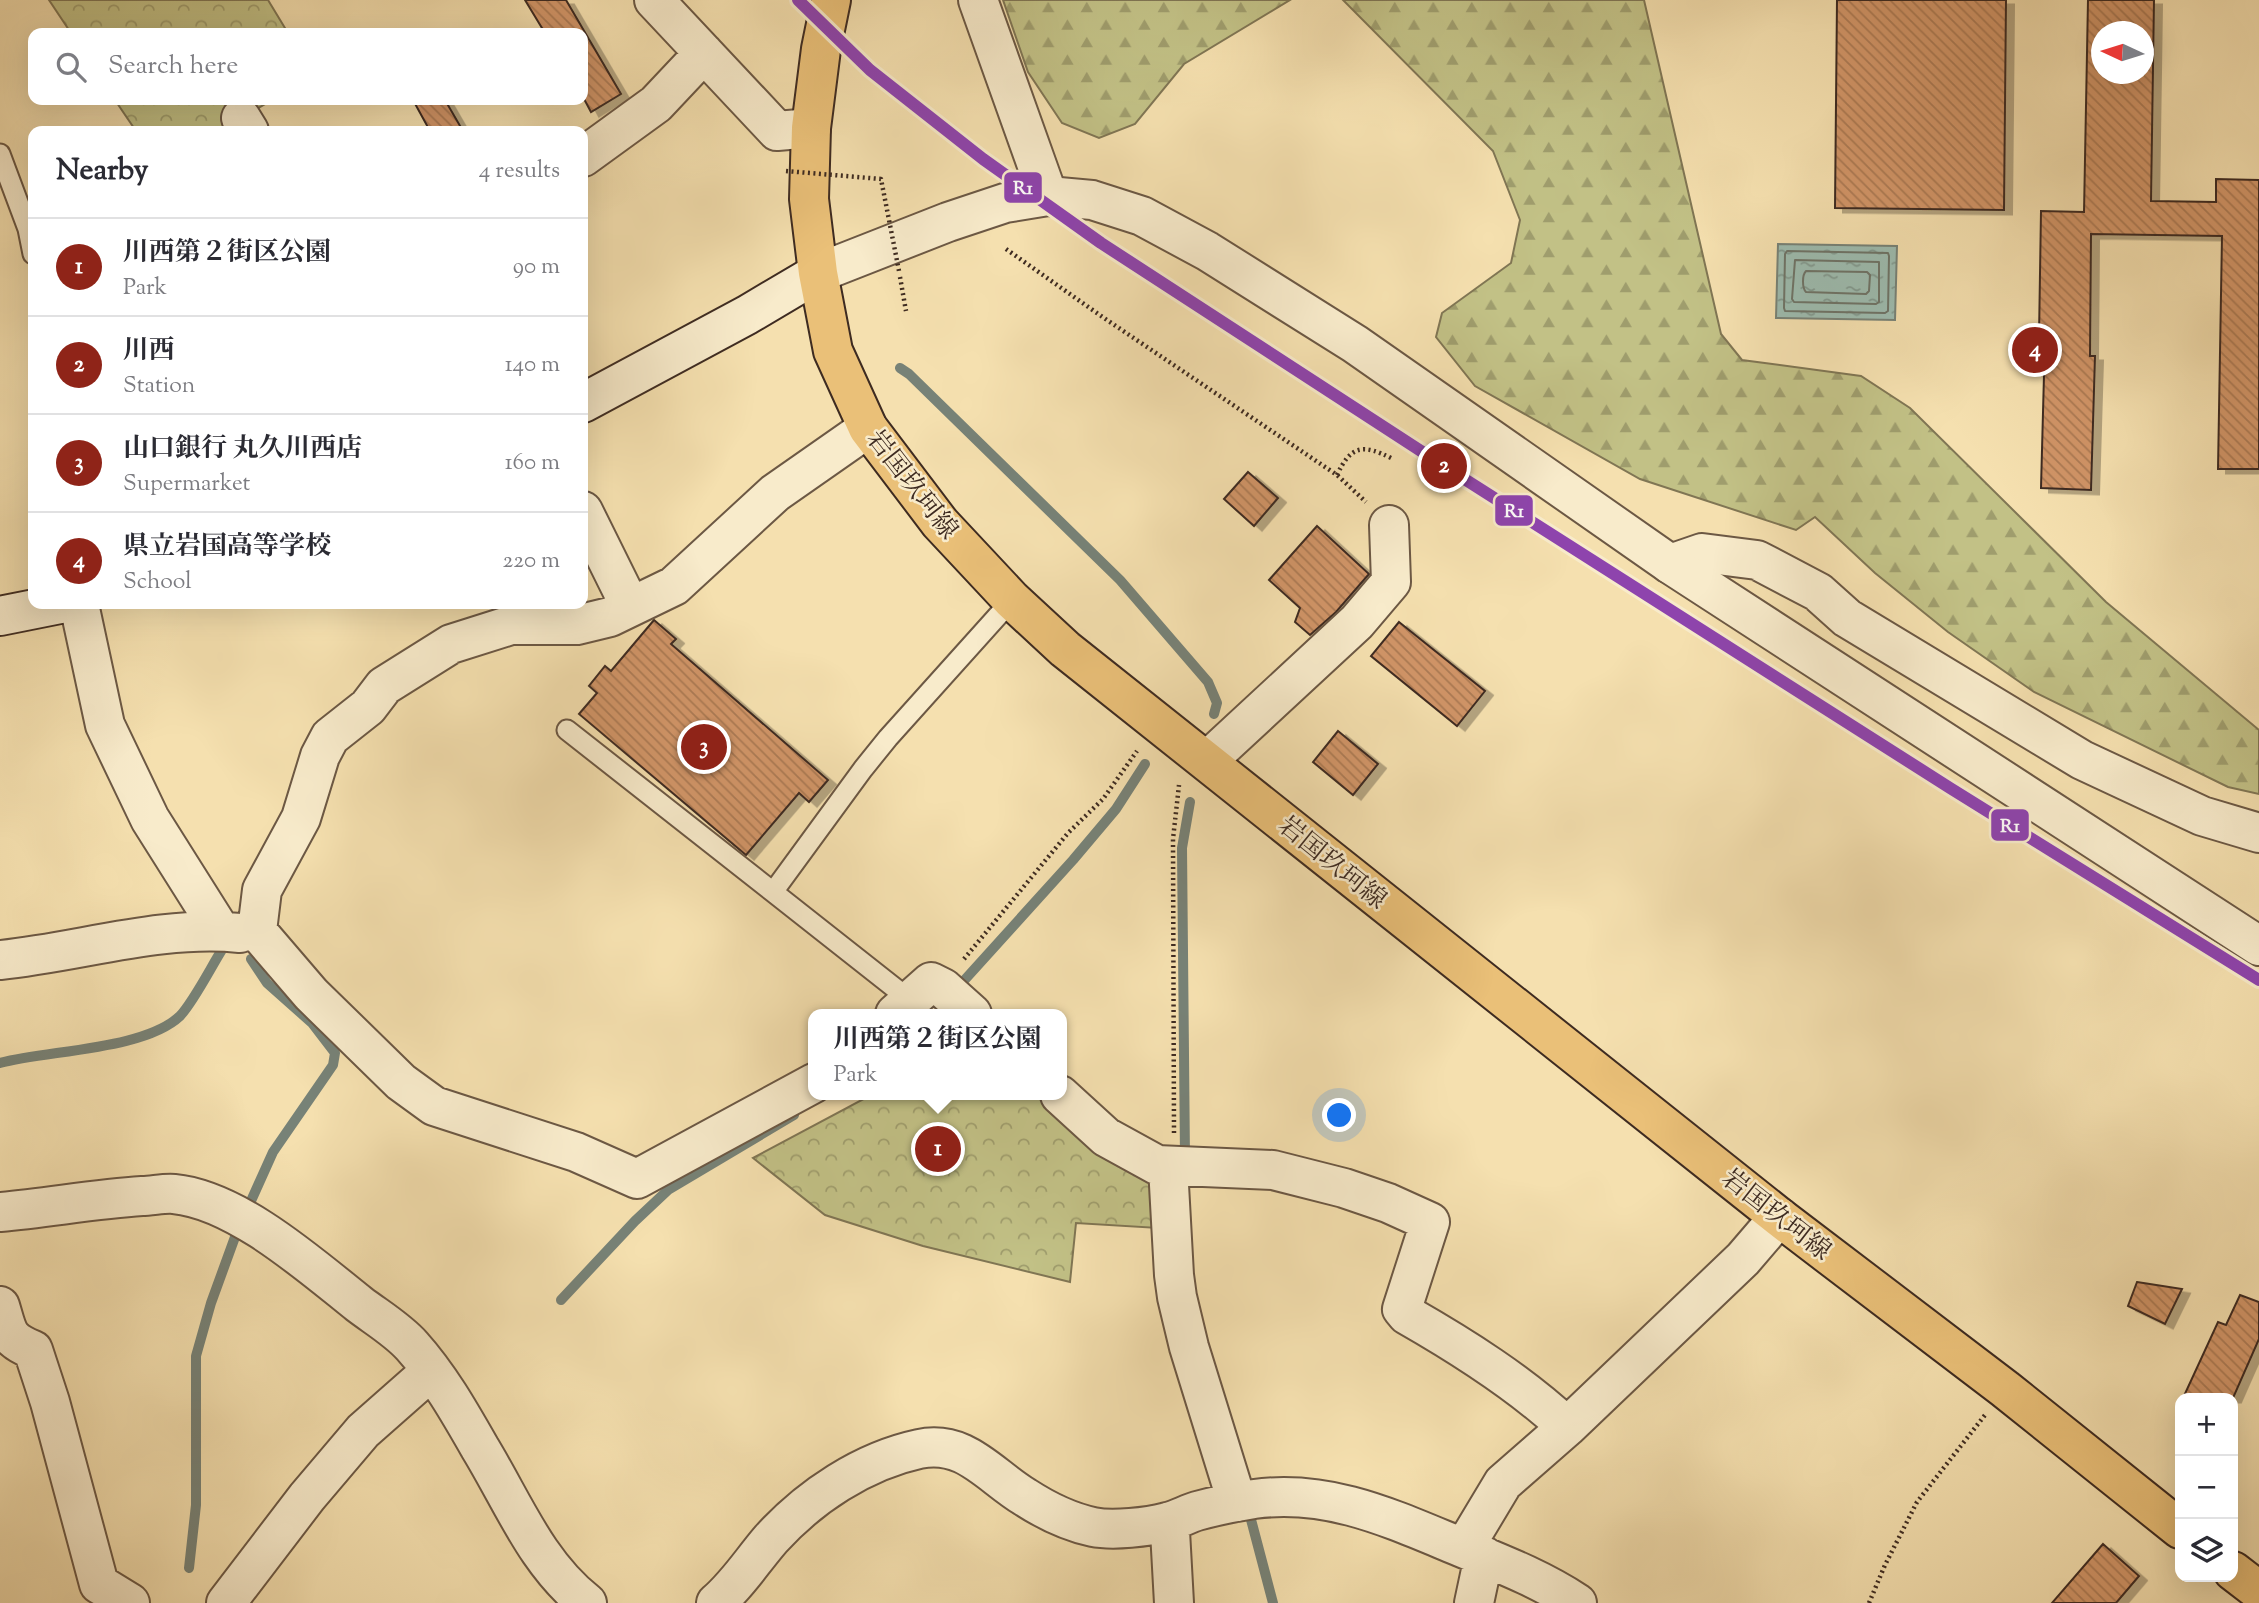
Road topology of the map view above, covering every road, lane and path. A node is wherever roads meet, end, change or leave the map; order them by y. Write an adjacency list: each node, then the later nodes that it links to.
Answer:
1 (654, 0): 4 (street)
2 (831, 0): 5 (main road, 岩国玖珂線)
3 (978, 0): 9 (street)
4 (704, 53): 5 (street); 6 (street)
5 (811, 128): 12 (main road, 岩国玖珂線)
6 (588, 153)
7 (0, 154): 10 (lane)
8 (786, 171): 13 (path, bridge)
9 (1048, 196): 12 (street); 20 (street)
10 (28, 229)
11 (1006, 249): 17 (path)
12 (818, 273): 14 (street); 15 (main road, 岩国玖珂線)
13 (906, 311)
14 (588, 400)
15 (868, 428): 21 (main road, 岩国玖珂線); 22 (street)
16 (1391, 458): 17 (path)
17 (1337, 475): 19 (path)
18 (588, 521): 22 (street)
19 (1389, 524): 28 (street)
20 (1670, 564): 29 (street); 33 (street)
21 (1012, 600): 28 (main road, 岩国玖珂線); 30 (lane)
22 (631, 606): 32 (street)
23 (35, 609): 25 (street)
24 (80, 609): 31 (street)
25 (0, 616)
26 (567, 730): 30 (lane)
27 (1142, 745): 35 (path)
28 (1194, 769): 39 (path); 41 (main road, 岩国玖珂線)
29 (2259, 832)
30 (773, 892): 35 (lane)
31 (220, 930): 32 (street); 34 (street)
32 (257, 931): 37 (street)
33 (2259, 946)
34 (0, 960)
35 (916, 1001): 36 (street)
36 (950, 1009)
37 (808, 1086)
38 (1065, 1100): 39 (street)
39 (1179, 1167): 45 (street); 46 (street)
40 (0, 1212): 43 (street)
41 (1779, 1217): 44 (main road, 岩国玖珂線); 45 (street)
42 (0, 1306): 53 (street)
43 (431, 1371): 54 (street); 55 (street)
44 (2005, 1389): 48 (main road, 岩国玖珂線); 59 (path)
45 (1567, 1427): 49 (street)
46 (1237, 1502): 47 (street); 49 (street)
47 (1167, 1522): 52 (street); 56 (street)
48 (2175, 1525)
49 (1474, 1552): 57 (street); 58 (street)
50 (2238, 1575): 51 (main road)
51 (2259, 1591)
52 (730, 1598)
53 (130, 1603)
54 (226, 1603)
55 (587, 1603)
56 (1174, 1603)
57 (1474, 1603)
58 (1577, 1603)
59 (1869, 1603)

